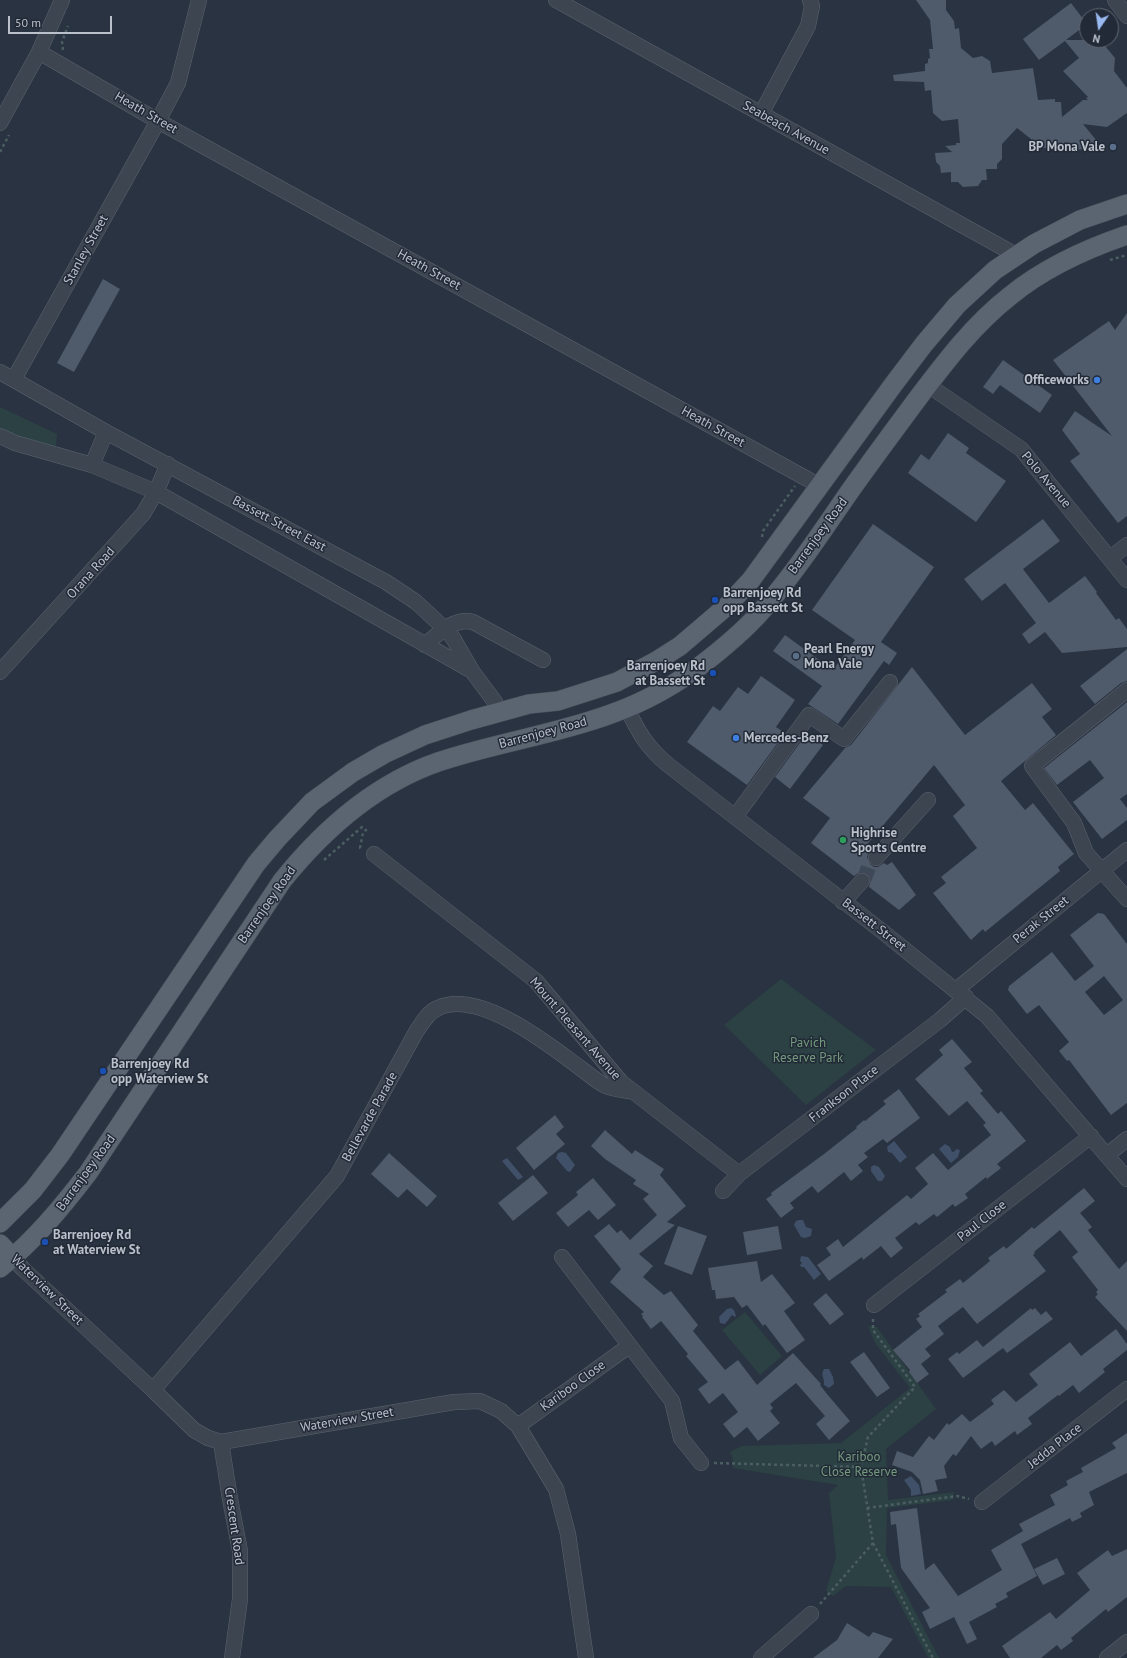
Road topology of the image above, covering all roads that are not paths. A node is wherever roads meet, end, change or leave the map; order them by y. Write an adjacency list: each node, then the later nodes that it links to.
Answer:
1 (62, 0): 7 (street)
2 (199, 0): 9 (street, Stanley Street)
3 (556, 0): 8 (street, Seabeach Avenue)
4 (810, 0): 8 (street)
5 (1114, 0): 6 (street)
6 (1127, 16)
7 (40, 52): 9 (street, Heath Street); 10 (street)
8 (761, 114): 13 (street, Seabeach Avenue)
9 (158, 120): 15 (street, Stanley Street); 21 (street, Heath Street)
10 (0, 123)
11 (1127, 204): 13 (main road, Barrenjoey Road)
12 (1127, 235): 16 (main road, Barrenjoey Road)
13 (1016, 255): 21 (main road, Barrenjoey Road)
14 (0, 372): 15 (street, Bassett Street East)
15 (14, 379): 17 (street, Bassett Street East)
16 (928, 385): 24 (street, Polo Avenue); 34 (main road, Barrenjoey Road)
17 (106, 432): 19 (street, Bassett Street East); 20 (street)
18 (0, 436): 20 (street, Bassett Street East)
19 (168, 464): 22 (street, Orana Road); 26 (street, Bassett Street East)
20 (92, 465): 22 (street, Bassett Street East)
21 (820, 486): 31 (main road, Barrenjoey Road)
22 (156, 492): 27 (street, Bassett Street East); 30 (street, Orana Road)
23 (1127, 545): 24 (street)
24 (1110, 558): 25 (street, Polo Avenue)
25 (1127, 580)
26 (444, 628): 27 (street); 28 (street); 29 (street, Bassett Street East)
27 (425, 645): 29 (street, Bassett Street East)
28 (543, 660)
29 (472, 671): 35 (street, Bassett Street East)
30 (0, 672)
31 (617, 682): 34 (main road, Bassett Street); 35 (main road, Barrenjoey Road)
32 (890, 682): 38 (street)
33 (1127, 690): 42 (street)
34 (627, 708): 36 (main road, Barrenjoey Road); 38 (street, Bassett Street)
35 (498, 713): 36 (main road, Bassett Street East); 54 (main road, Barrenjoey Road)
36 (499, 744): 57 (main road, Barrenjoey Road)
37 (928, 800): 41 (street)
38 (734, 816): 45 (street, Bassett Street)
39 (1127, 850): 42 (street, Perak Street)
40 (374, 854): 47 (street, Mount Pleasant Avenue)
41 (876, 858)
42 (1102, 870): 44 (street); 46 (street, Perak Street)
43 (862, 881): 45 (street)
44 (1127, 899)
45 (843, 902): 46 (street, Bassett Street)
46 (961, 994): 48 (street, Bassett Street); 51 (street, Frankson Place)
47 (633, 1092): 51 (street, Mount Pleasant Avenue); 61 (street, Bellevarde Parade)
48 (1091, 1136): 50 (street, Bassett Street); 58 (street, Paul Close)
49 (1127, 1139): 50 (street)
50 (1107, 1155): 52 (street, Bassett Street)
51 (740, 1174): 53 (street, Frankson Place)
52 (1127, 1179)
53 (723, 1190)
54 (0, 1223)
55 (0, 1244): 57 (main road, Waterview Street)
56 (562, 1257): 59 (street)
57 (7, 1263): 61 (street, Waterview Street)
58 (874, 1305)
59 (629, 1346): 62 (street, Kariboo Close); 64 (street)
60 (1127, 1389): 65 (street, Jedda Place)
61 (153, 1390): 63 (street, Waterview Street)
62 (518, 1426): 63 (street, Waterview Street); 69 (street, Waterview Street)
63 (222, 1442): 68 (street, Crescent Road)
64 (701, 1463)
65 (982, 1502)
66 (811, 1614): 70 (street)
67 (1127, 1642): 71 (street)
68 (232, 1658)
69 (586, 1658)
70 (761, 1658)
71 (1107, 1658)

